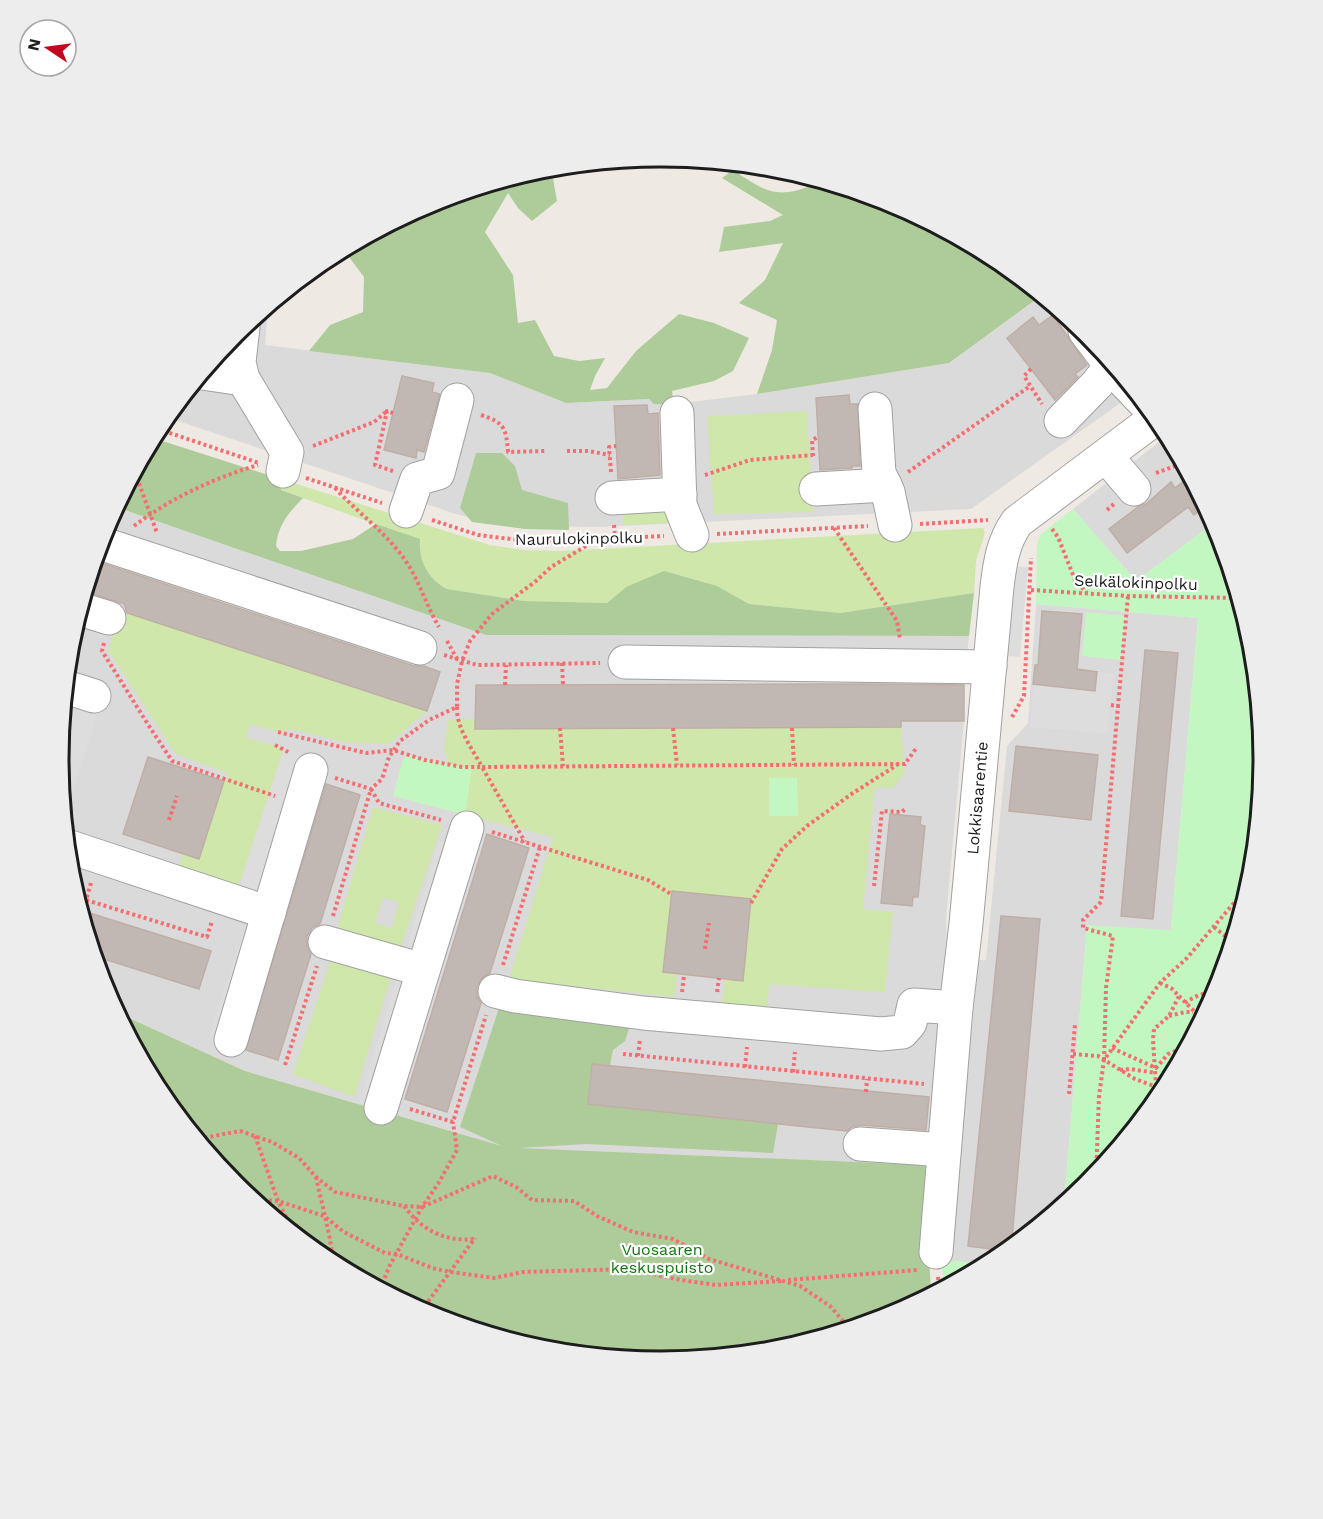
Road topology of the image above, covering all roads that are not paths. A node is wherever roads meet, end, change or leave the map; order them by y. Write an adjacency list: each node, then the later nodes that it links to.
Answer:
1 (241, 343): 4 (street)
2 (1108, 370): 8 (street)
3 (212, 374): 4 (street)
4 (243, 379): 11 (street)
5 (456, 404): 17 (street)
6 (875, 409): 12 (street)
7 (678, 413): 13 (street)
8 (1061, 421)
9 (1149, 423): 10 (street, Lokkisaarentie)
10 (1106, 456): 15 (street); 23 (street, Lokkisaarentie)
11 (277, 462)
12 (885, 485): 14 (street); 18 (street)
13 (680, 486): 16 (street); 19 (street)
14 (816, 489)
15 (1134, 489)
16 (612, 498)
17 (406, 511)
18 (895, 525)
19 (692, 535)
20 (109, 546): 21 (street)
21 (420, 648)
22 (624, 663): 23 (street)
23 (990, 668): 31 (street, Lokkisaarentie)
24 (311, 770): 27 (street)
25 (467, 828): 29 (street)
26 (76, 849): 27 (street)
27 (269, 914): 32 (street)
28 (325, 942): 29 (street)
29 (428, 977): 33 (street)
30 (489, 996): 31 (street)
31 (956, 1008): 35 (street, Lokkisaarentie)
32 (231, 1040)
33 (381, 1108)
34 (860, 1144): 35 (street)
35 (944, 1150): 36 (street, Lokkisaarentie)
36 (931, 1261)

